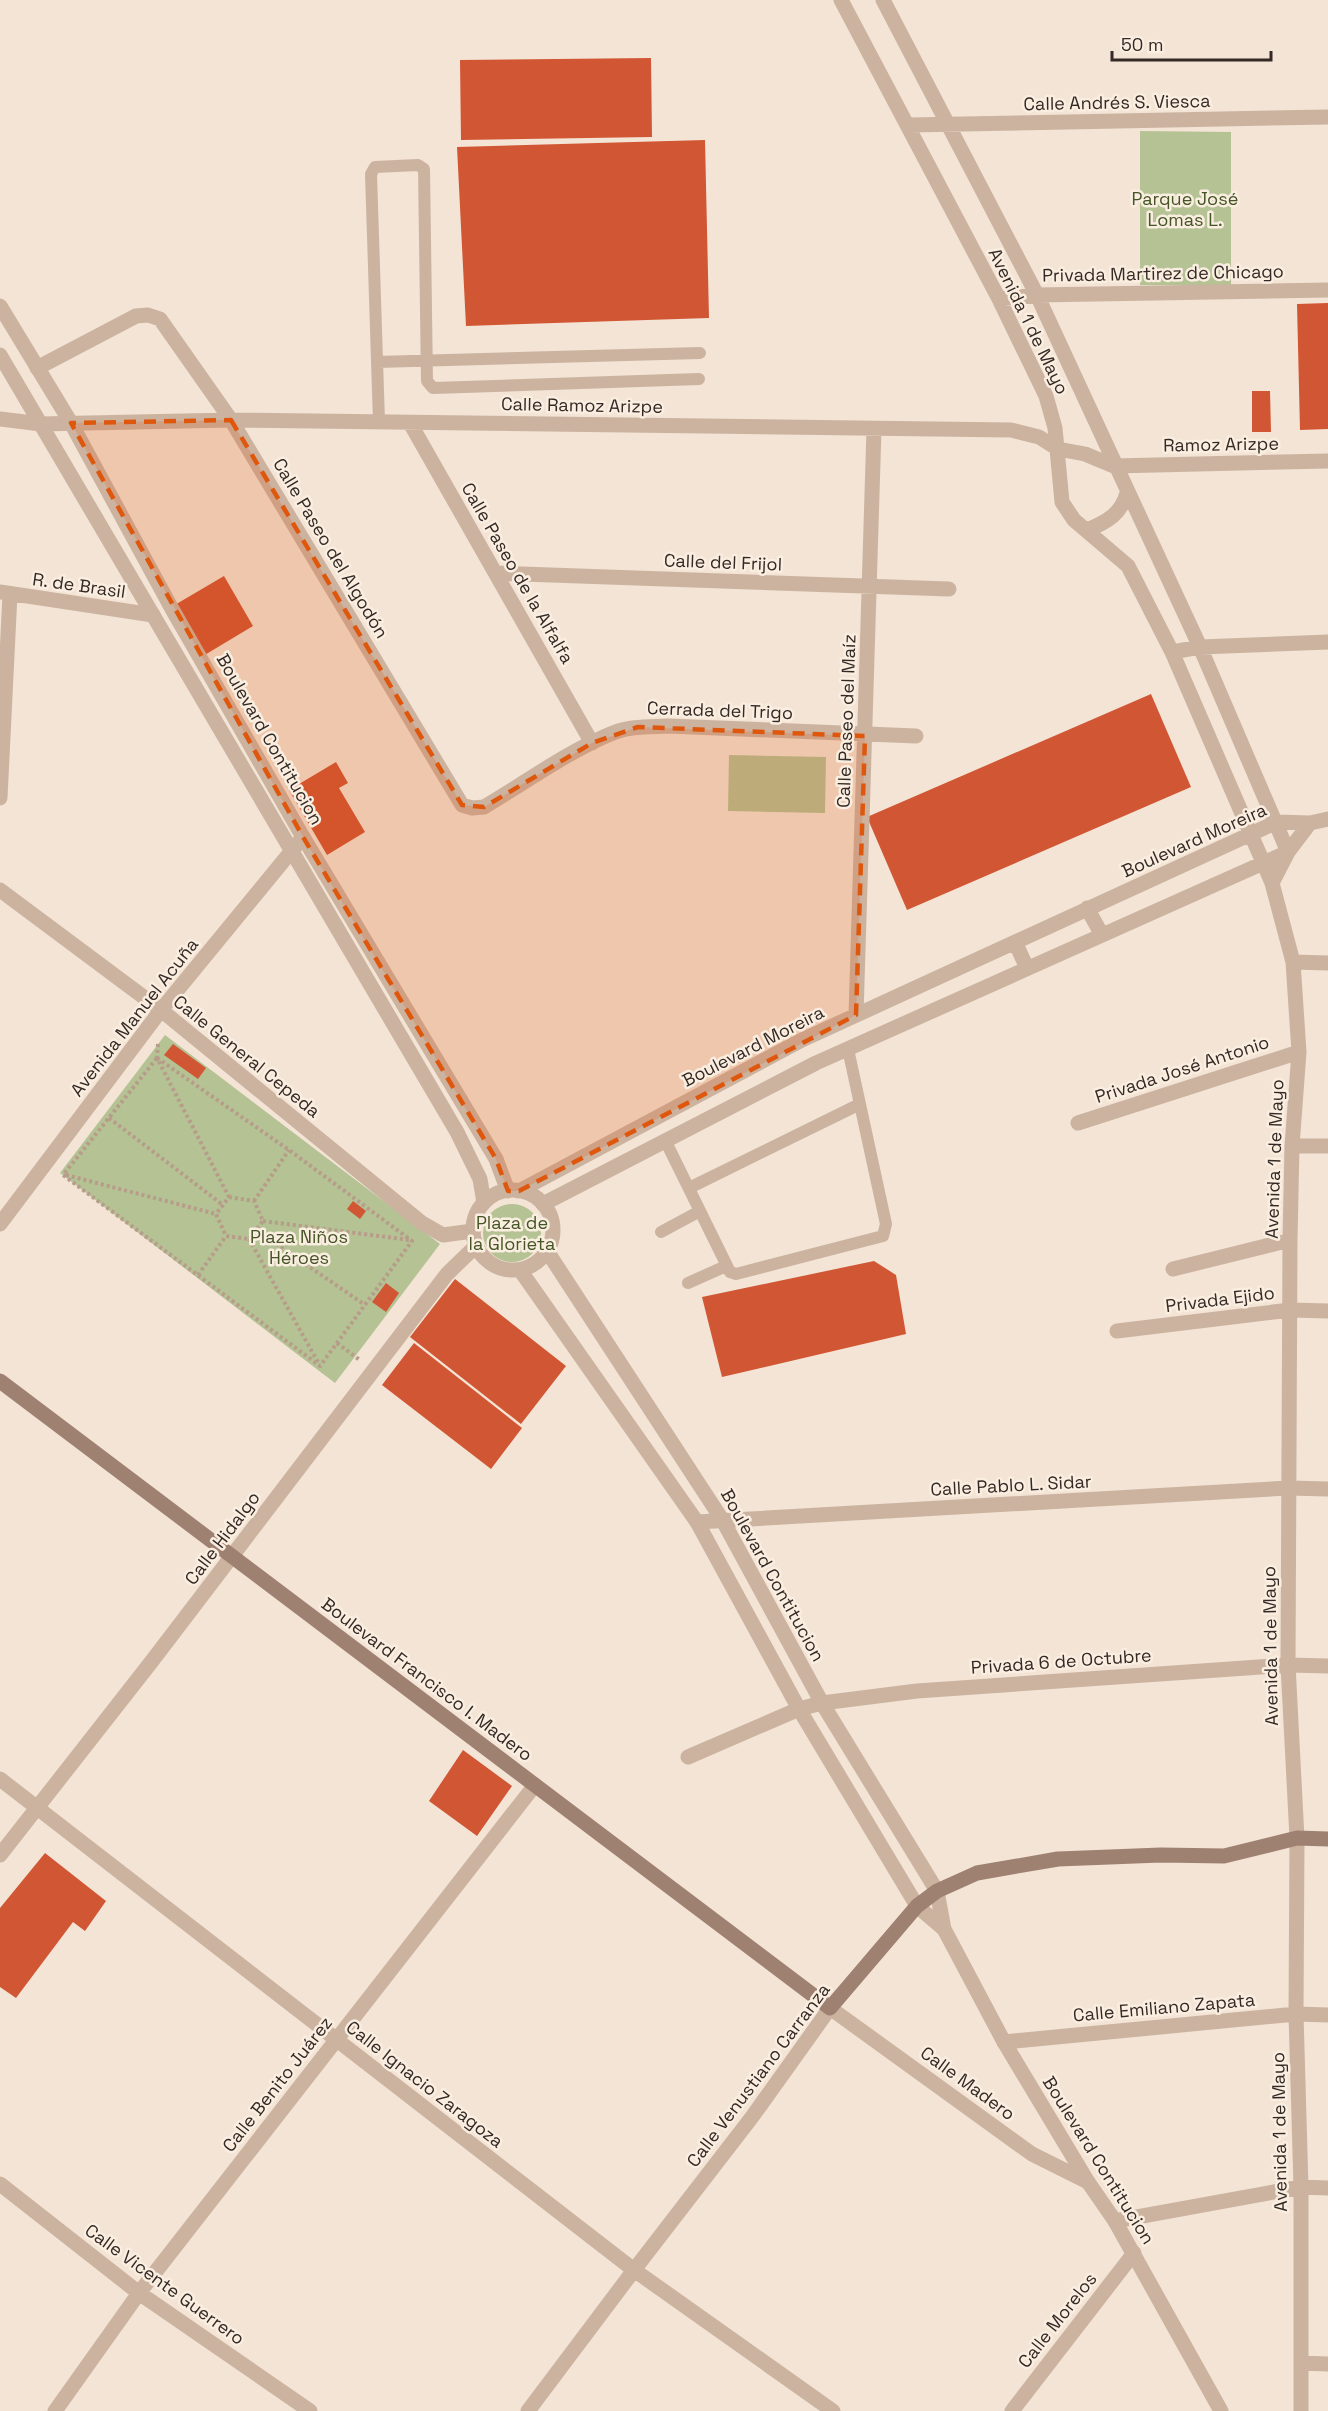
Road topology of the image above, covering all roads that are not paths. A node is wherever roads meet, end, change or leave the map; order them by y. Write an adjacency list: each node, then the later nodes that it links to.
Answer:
1 (841, 0): 5 (street, Avenida 1 de Mayo)
2 (883, 0): 4 (street, Avenida 1 de Mayo)
3 (1328, 117): 4 (street, Calle Andrés S. Viesca)
4 (950, 124): 5 (street, Calle Andrés S. Viesca); 7 (street, Avenida 1 de Mayo)
5 (908, 125): 8 (street, Avenida 1 de Mayo)
6 (1328, 290): 7 (street, Privada Martirez de Chicago)
7 (1037, 295): 8 (street, Privada Martirez de Chicago); 25 (street, Avenida 1 de Mayo)
8 (999, 299): 23 (street, Avenida 1 de Mayo)
9 (0, 306): 14 (street, Boulevard Contitucion)
10 (700, 353): 12 (lane)
11 (0, 355): 21 (street, Boulevard Contitucion)
12 (427, 359): 13 (lane); 13 (lane); 15 (lane)
13 (377, 362): 18 (lane)
14 (37, 368): 17 (street, Calle Paseo del Algodón); 19 (street, Boulevard Contitucion)
15 (699, 379)
16 (0, 419): 21 (street, Calle Ramoz Arizpe)
17 (231, 420): 18 (street, Calle Ramoz Arizpe); 19 (street, Calle Ramoz Arizpe); 40 (street, Calle Paseo del Algodón)
18 (379, 422): 20 (street, Calle Ramoz Arizpe)
19 (71, 423): 21 (street, Calle Ramoz Arizpe); 45 (street, Boulevard Contitucion)
20 (410, 423): 22 (street, Calle Ramoz Arizpe); 28 (street, Calle Paseo de la Alfalfa)
21 (41, 424): 32 (street, Boulevard Contitucion)
22 (874, 429): 23 (street, Calle Ramoz Arizpe); 29 (street, Calle Paseo del Maíz)
23 (1058, 449): 25 (street, Calle Ramoz Arizpe); 27 (street, Avenida 1 de Mayo)
24 (1328, 461): 25 (street, Ramoz Arizpe)
25 (1114, 466): 26 (street, Avenida 1 de Mayo)
26 (1127, 493): 27 (street); 34 (street, Avenida 1 de Mayo)
27 (1087, 530): 35 (street, Avenida 1 de Mayo)
28 (496, 573): 29 (street, Calle del Frijol); 38 (street, Calle Paseo de la Alfalfa)
29 (869, 587): 30 (street, Calle del Frijol); 36 (street, Calle Paseo del Maíz)
30 (949, 589)
31 (5, 593): 32 (street, R. de Brasil); 39 (street)
32 (153, 615): 46 (street, Boulevard Contitucion)
33 (1328, 642): 34 (street)
34 (1200, 647): 35 (street); 42 (street, Avenida 1 de Mayo)
35 (1172, 652): 44 (street, Avenida 1 de Mayo)
36 (865, 736): 37 (street, Cerrada del Trigo); 38 (street, Cerrada del Trigo); 58 (street, Calle Paseo del Maíz)
37 (916, 736)
38 (592, 743): 40 (street, Cerrada del Trigo)
39 (0, 798)
40 (472, 808)
41 (1328, 819): 43 (street, Boulevard Moreira)
42 (1277, 822): 43 (street, Boulevard Moreira); 44 (street, Boulevard Moreira); 47 (street, Avenida 1 de Mayo)
43 (1310, 823): 47 (street)
44 (1250, 835): 48 (street, Avenida 1 de Mayo); 51 (street, Boulevard Moreira)
45 (303, 837): 46 (street, Avenida Manuel Acuña); 69 (street, Boulevard Contitucion)
46 (292, 852): 57 (street, Avenida Manuel Acuña); 70 (street, Boulevard Contitucion)
47 (1288, 852): 48 (street); 49 (street)
48 (1263, 864): 49 (street, Avenida 1 de Mayo); 52 (street)
49 (1272, 883): 54 (street, Avenida 1 de Mayo)
50 (0, 890): 57 (street, Calle General Cepeda)
51 (1088, 908): 52 (street); 53 (street, Boulevard Moreira)
52 (1102, 935): 56 (street)
53 (1015, 942): 56 (street); 58 (street, Boulevard Moreira)
54 (1293, 962): 55 (street); 61 (street, Avenida 1 de Mayo)
55 (1328, 963)
56 (1027, 968): 60 (street)
57 (161, 1010): 73 (street, Avenida Manuel Acuña); 75 (street, Calle General Cepeda)
58 (856, 1015): 59 (street, Boulevard Moreira)
59 (802, 1041): 62 (street); 69 (street, Boulevard Moreira)
60 (848, 1049): 62 (street); 63 (lane)
61 (1299, 1052): 64 (street, Privada José Antonio); 66 (street, Avenida 1 de Mayo)
62 (816, 1063): 65 (street)
63 (860, 1104): 68 (lane); 78 (lane)
64 (1078, 1123)
65 (665, 1140): 68 (lane); 71 (street)
66 (1292, 1146): 67 (street); 76 (street, Avenida 1 de Mayo)
67 (1328, 1146)
68 (690, 1188): 72 (lane)
69 (514, 1191): 70 (street); 71 (street)
70 (484, 1203): 75 (street)
71 (543, 1204): 77 (street)
72 (700, 1211): 74 (lane); 78 (lane)
73 (0, 1224)
74 (661, 1232)
75 (475, 1238): 80 (street); 90 (street, Calle Hidalgo)
76 (1290, 1240): 79 (street); 82 (street, Avenida 1 de Mayo)
77 (547, 1251): 80 (street); 88 (street, Boulevard Contitucion)
78 (726, 1266): 81 (lane)
79 (1173, 1269)
80 (520, 1270): 89 (street, Boulevard Contitucion)
81 (688, 1283)
82 (1290, 1310): 83 (street, Privada Ejido); 84 (street, Privada Ejido); 86 (street, Avenida 1 de Mayo)
83 (1328, 1311)
84 (1117, 1331)
85 (0, 1382): 90 (main road, Boulevard Francisco I. Madero)
86 (1288, 1488): 87 (street, Calle Pablo L. Sidar); 88 (street, Calle Pablo L. Sidar); 91 (street, Avenida 1 de Mayo)
87 (1328, 1489)
88 (723, 1521): 89 (street, Calle Pablo L. Sidar); 93 (street, Boulevard Contitucion)
89 (697, 1522): 94 (street, Boulevard Contitucion)
90 (232, 1557): 97 (main road, Boulevard Francisco I. Madero); 98 (street, Calle Hidalgo)
91 (1288, 1665): 92 (street, Privada 6 de Octubre); 93 (street, Privada 6 de Octubre); 99 (street, Avenida 1 de Mayo)
92 (1328, 1666)
93 (822, 1703): 94 (street, Privada 6 de Octubre); 102 (street, Boulevard Contitucion)
94 (799, 1709): 95 (street); 103 (street, Boulevard Contitucion)
95 (688, 1757)
96 (0, 1779): 98 (street, Calle Ignacio Zaragoza)
97 (536, 1785): 105 (main road, Boulevard Francisco I. Madero); 108 (street, Calle Benito Juárez)
98 (36, 1806): 101 (street, Calle Hidalgo); 108 (street, Calle Ignacio Zaragoza)
99 (1297, 1838): 100 (main road, Calle Venustiano Carranza); 102 (main road, Calle Venustiano Carranza); 106 (street, Avenida 1 de Mayo)
100 (1328, 1839)
101 (0, 1855)
102 (937, 1891): 103 (main road, Calle Venustiano Carranza); 104 (street, Boulevard Contitucion)
103 (917, 1906): 104 (street, Boulevard Contitucion); 105 (main road, Calle Venustiano Carranza)
104 (944, 1929): 109 (street, Boulevard Contitucion)
105 (830, 2008): 110 (street, Calle Madero); 116 (street, Calle Venustiano Carranza)
106 (1296, 2014): 107 (street, Calle Emiliano Zapata); 109 (street, Calle Emiliano Zapata); 112 (street, Avenida 1 de Mayo)
107 (1328, 2015)
108 (336, 2039): 116 (street, Calle Ignacio Zaragoza); 117 (street, Calle Benito Juárez)
109 (1004, 2042): 110 (street, Boulevard Contitucion)
110 (1088, 2182): 114 (street, Boulevard Contitucion)
111 (0, 2184): 117 (street, Calle Vicente Guerrero)
112 (1301, 2187): 113 (street); 114 (street); 118 (street, Avenida 1 de Mayo)
113 (1328, 2188)
114 (1115, 2221): 115 (street, Boulevard Contitucion)
115 (1134, 2253): 124 (street, Calle Morelos); 125 (street, Boulevard Contitucion)
116 (633, 2270): 122 (street, Calle Venustiano Carranza); 123 (street, Calle Ignacio Zaragoza)
117 (139, 2293): 120 (street, Calle Benito Juárez); 121 (street, Calle Vicente Guerrero)
118 (1300, 2363): 119 (street); 126 (street, Avenida 1 de Mayo)
119 (1328, 2364)
120 (55, 2411)
121 (310, 2411)
122 (528, 2411)
123 (833, 2411)
124 (1012, 2411)
125 (1221, 2411)
126 (1301, 2411)

